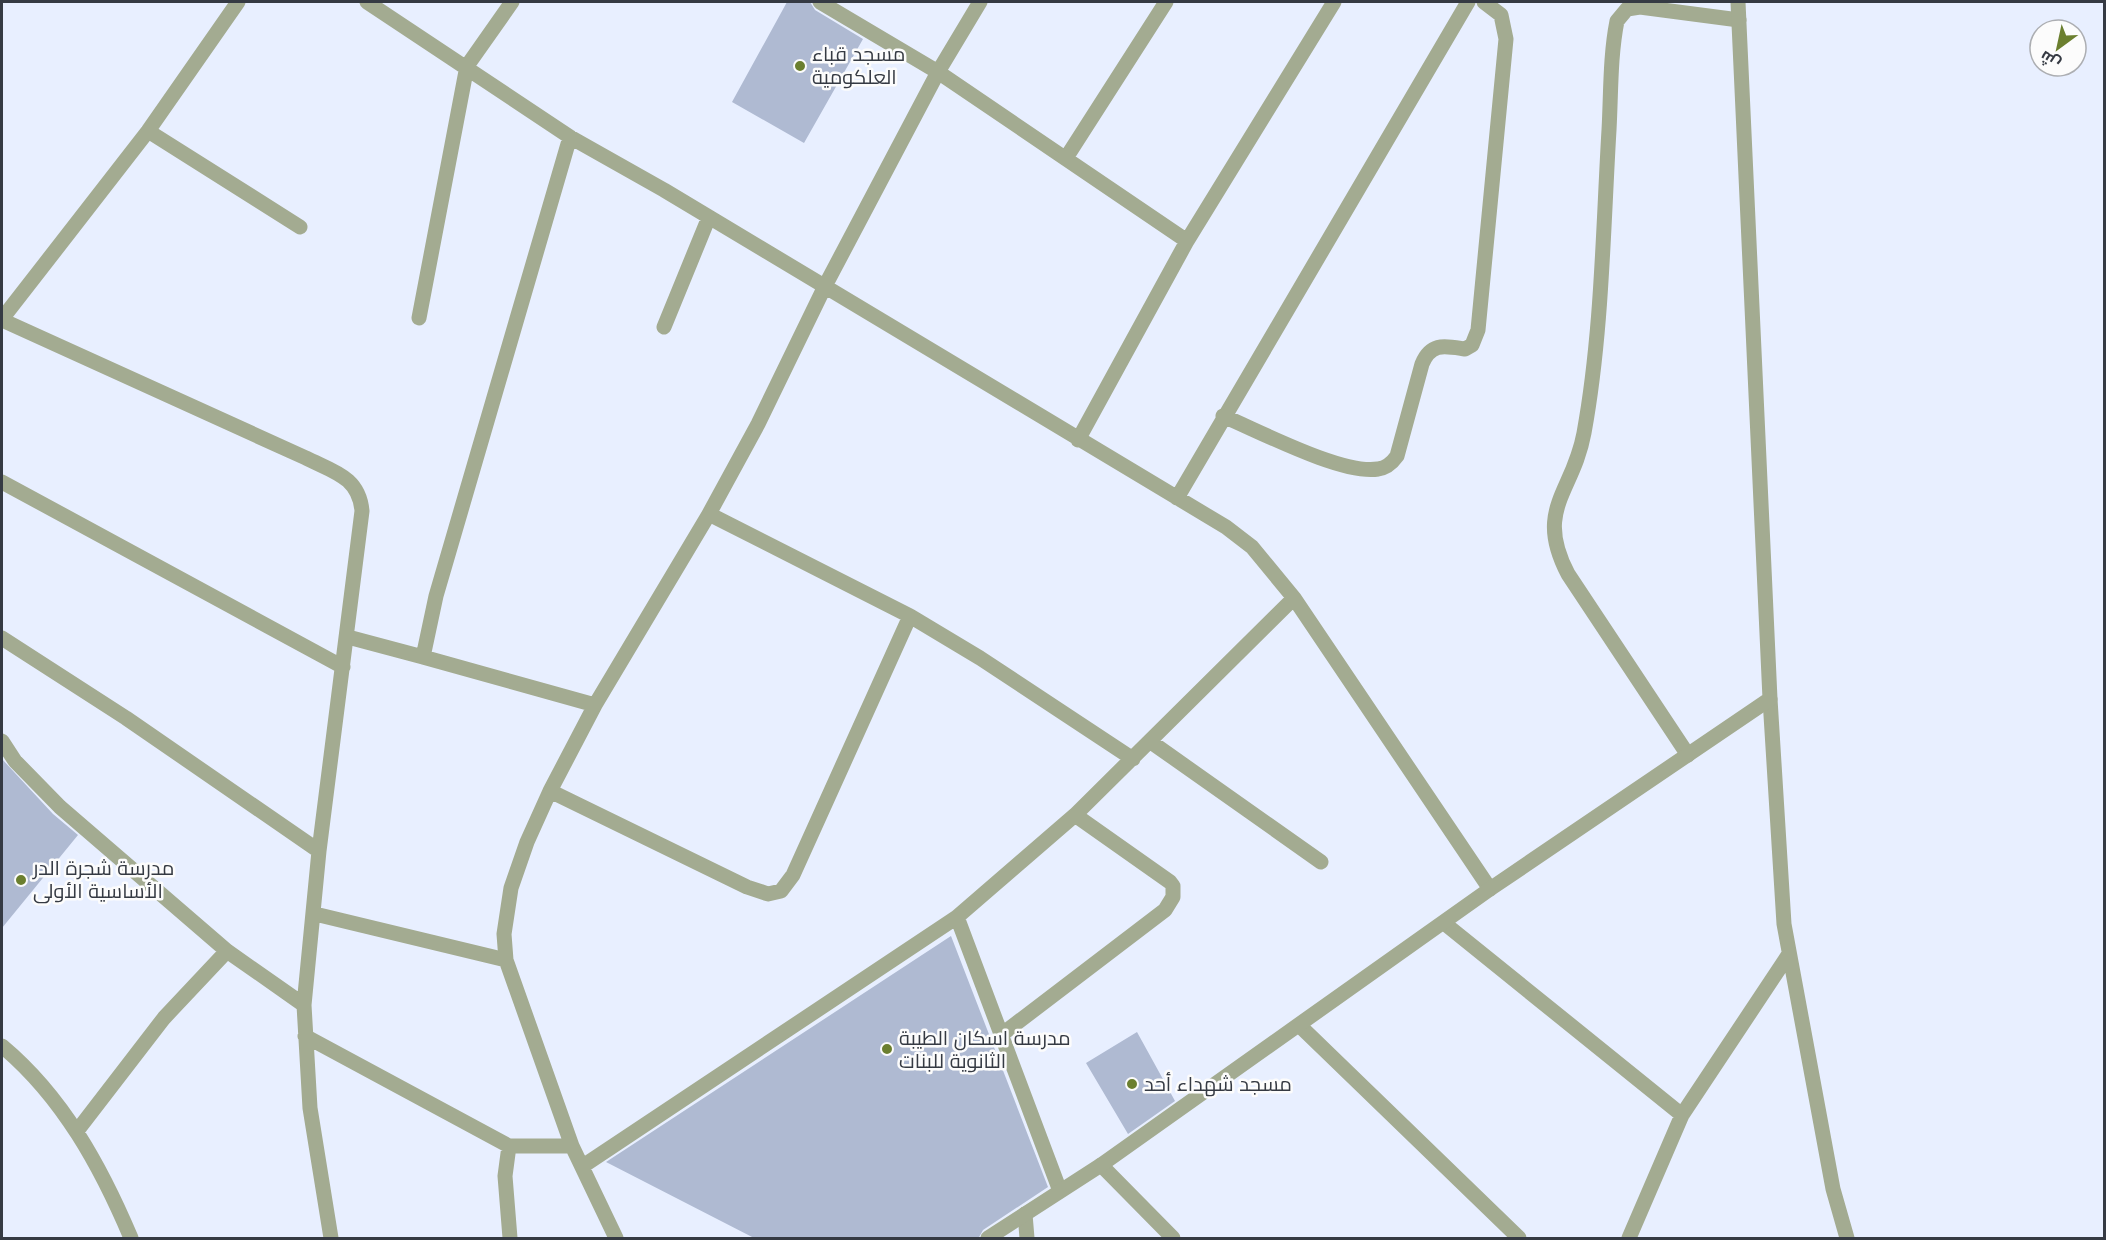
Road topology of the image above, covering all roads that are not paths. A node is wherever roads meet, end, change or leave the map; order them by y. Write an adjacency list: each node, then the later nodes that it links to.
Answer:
1 (238, 2): 14 (street)
2 (367, 2): 12 (street)
3 (512, 2): 12 (street)
4 (820, 2): 13 (street)
5 (980, 2): 13 (street)
6 (1166, 2): 16 (street)
7 (1334, 2): 19 (street)
8 (1468, 2): 24 (street)
9 (1484, 2): 24 (street)
10 (1738, 2): 11 (street)
11 (1739, 20): 35 (street); 39 (street)
12 (467, 66): 15 (street); 21 (street)
13 (938, 72): 16 (street); 20 (street)
14 (148, 131): 18 (street); 22 (street)
15 (570, 137): 17 (street); 33 (street)
16 (1066, 158): 19 (street)
17 (709, 217): 20 (street); 23 (street)
18 (300, 227)
19 (1186, 241): 25 (street)
20 (825, 286): 25 (street); 28 (street)
21 (419, 318)
22 (2, 319): 31 (street)
23 (664, 327)
24 (1224, 416): 27 (street)
25 (1078, 440): 27 (street)
26 (2, 482): 34 (street)
27 (1177, 498): 29 (street)
28 (709, 514): 30 (street); 36 (street)
29 (1294, 598): 38 (street); 45 (street)
30 (910, 616): 40 (street); 41 (street)
31 (348, 637): 33 (street); 34 (street)
32 (2, 638): 43 (street)
33 (423, 657): 36 (street)
34 (343, 667): 43 (street)
35 (1770, 699): 39 (street); 50 (street)
36 (595, 705): 41 (street)
37 (2, 741): 49 (street)
38 (1151, 742): 40 (street); 44 (street)
39 (1688, 755): 45 (street)
40 (1133, 759): 42 (street)
41 (550, 791): 51 (street)
42 (1075, 815): 47 (street); 54 (street)
43 (319, 850): 46 (street)
44 (1321, 862)
45 (1490, 889): 48 (street)
46 (315, 914): 51 (street); 52 (street)
47 (957, 917): 54 (street); 62 (street)
48 (1444, 923): 53 (street); 57 (street)
49 (227, 951): 52 (street); 58 (street)
50 (1790, 954): 57 (street); 74 (street)
51 (506, 960): 60 (street)
52 (304, 1005): 55 (street)
53 (1300, 1026): 61 (street); 72 (street)
54 (1001, 1035): 63 (street)
55 (305, 1036): 59 (street); 66 (street)
56 (2, 1046): 58 (street)
57 (1682, 1115): 73 (street)
58 (77, 1131): 65 (street)
59 (509, 1146): 60 (street); 67 (street)
60 (572, 1146): 62 (street)
61 (1101, 1165): 63 (street); 71 (street)
62 (583, 1166): 68 (street)
63 (1060, 1191): 64 (street)
64 (1025, 1214): 69 (street); 70 (street)
65 (131, 1239)
66 (331, 1239)
67 (510, 1239)
68 (616, 1239)
69 (988, 1239)
70 (1026, 1239)
71 (1173, 1239)
72 (1519, 1239)
73 (1629, 1239)
74 (1847, 1239)

